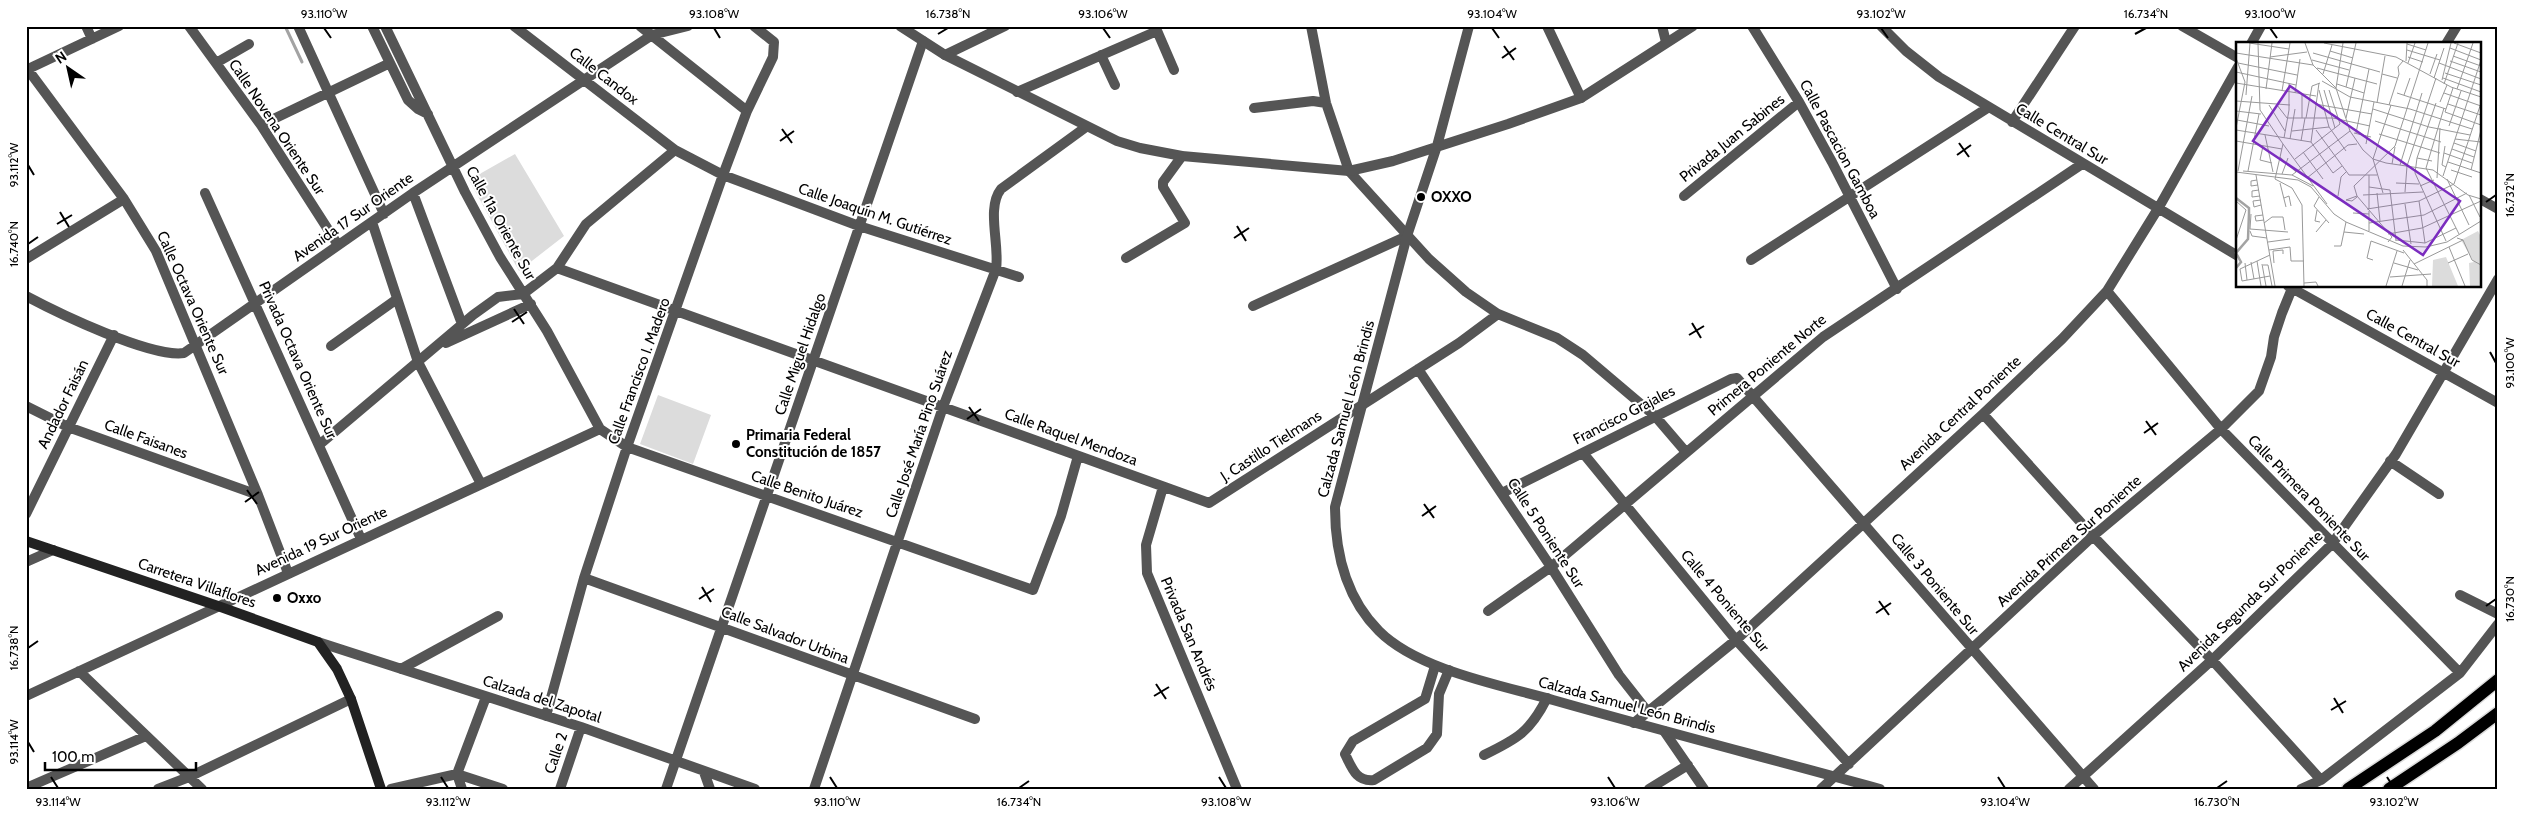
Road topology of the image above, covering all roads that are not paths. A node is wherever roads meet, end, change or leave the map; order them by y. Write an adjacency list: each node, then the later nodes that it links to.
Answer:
1 (86, 26): 27 (street)
2 (119, 26): 27 (street)
3 (189, 26): 36 (street, Calle Novena Oriente Sur)
4 (298, 26): 43 (street)
5 (372, 26): 37 (street)
6 (385, 26): 51 (street, Calle 11a Oriente Sur)
7 (514, 26): 41 (street, Calle Candox)
8 (640, 26): 26 (street)
9 (688, 26): 26 (street, Avenida 17 Sur Oriente)
10 (754, 26): 50 (street, Calle Francisco I. Madero)
11 (900, 26): 28 (street)
12 (1005, 26): 24 (street)
13 (1311, 26): 47 (street)
14 (1469, 26): 55 (street, Calzada Samuel León Brindis)
15 (1547, 26): 45 (street)
16 (1662, 26): 29 (street)
17 (1693, 26): 29 (street)
18 (1752, 26): 46 (street, Calle Pascacion Gamboa)
19 (1881, 26): 48 (street, Calle Central Sur)
20 (2075, 26): 52 (street)
21 (2182, 26): 35 (street)
22 (2260, 26): 30 (street)
23 (2458, 26): 31 (street)
24 (993, 28): 33 (street)
25 (1156, 28): 34 (street); 39 (street)
26 (652, 35): 41 (street, Avenida 17 Sur Oriente); 50 (street)
27 (92, 39): 38 (street)
28 (923, 41): 33 (street); 72 (street, Calle Miguel Hidalgo)
29 (1666, 42): 45 (street)
30 (2252, 42)
31 (2447, 42)
32 (249, 44): 36 (street)
33 (946, 55): 44 (street)
34 (1101, 55): 42 (street); 44 (street)
35 (2236, 57)
36 (216, 63): 53 (street, Calle Novena Oriente Sur)
37 (390, 63): 43 (street); 51 (street)
38 (27, 69): 66 (street, Calle Octava Oriente Sur)
39 (1174, 70)
40 (2236, 71): 68 (street, Avenida Central Poniente)
41 (584, 80): 56 (street, Calle Candox); 59 (street, Avenida 17 Sur Oriente)
42 (1115, 85)
43 (327, 92): 53 (street); 70 (street)
44 (1017, 92): 54 (street)
45 (1580, 98): 55 (street)
46 (1799, 102): 64 (street, Privada Juan Sabines); 65 (street, Calle Pascacion Gamboa)
47 (1326, 103): 49 (street); 60 (street)
48 (1989, 107): 52 (street, Calle Central Sur); 65 (street)
49 (1254, 108)
50 (747, 111): 61 (street, Calle Francisco I. Madero)
51 (428, 114): 59 (street, Calle 11a Oriente Sur)
52 (2012, 122): 58 (street, Calle Central Sur)
53 (261, 125): 74 (street, Calle Novena Oriente Sur)
54 (1086, 127): 57 (street); 80 (street, Calle José María Pino Suárez)
55 (1437, 146): 60 (street); 73 (street, Calzada Samuel León Brindis)
56 (675, 150): 61 (street, Calle Candox); 79 (street)
57 (1182, 156): 60 (street); 76 (street)
58 (2082, 164): 68 (street, Calle Central Sur); 85 (street, Primera Poniente Norte)
59 (453, 167): 63 (street, Avenida 17 Sur Oriente); 87 (street, Calle 11a Oriente Sur)
60 (1349, 171): 73 (street)
61 (723, 175): 72 (street, Calle Joaquín M. Gutiérrez); 93 (street, Calle Francisco I. Madero)
62 (206, 193): 90 (street, Privada Octava Oriente Sur)
63 (413, 193): 70 (street, Avenida 17 Sur Oriente); 95 (street)
64 (1684, 196)
65 (1849, 197): 78 (street); 85 (street, Calle Pascacion Gamboa)
66 (124, 199): 77 (street); 97 (street, Calle Octava Oriente Sur)
67 (2482, 200): 69 (street)
68 (2159, 208): 75 (street, Calle Central Sur); 86 (street, Avenida Central Poniente)
69 (2498, 209)
70 (384, 214): 71 (street, Avenida 17 Sur Oriente)
71 (372, 222): 74 (street, Avenida 17 Sur Oriente); 89 (street)
72 (859, 226): 80 (street, Calle Joaquín M. Gutiérrez); 100 (street, Calle Miguel Hidalgo)
73 (1407, 236): 92 (street); 94 (street); 106 (street, Calzada Samuel León Brindis)
74 (338, 245): 90 (street, Avenida 17 Sur Oriente)
75 (2236, 255)
76 (1126, 258)
77 (26, 259)
78 (1751, 260)
79 (557, 268): 87 (street); 93 (street, Calle Raquel Mendoza)
80 (996, 269): 81 (street, Calle Joaquín M. Gutiérrez); 108 (street, Calle José María Pino Suárez)
81 (1020, 277)
82 (2498, 279): 103 (street, Avenida Segunda Sur Poniente)
83 (2291, 288): 113 (street, Avenida Primera Sur Poniente)
84 (2293, 288): 103 (street, Calle Central Sur)
85 (1897, 289): 104 (street, Primera Poniente Norte)
86 (2107, 291): 109 (street, Avenida Central Poniente); 113 (street, Calle Primera Poniente Sur)
87 (523, 294): 91 (street, Calle 11a Oriente Sur); 95 (street)
88 (26, 296): 96 (street, Avenida 17 Sur Oriente)
89 (397, 299): 98 (street); 101 (street)
90 (257, 304): 97 (street, Avenida 17 Sur Oriente); 114 (street, Privada Octava Oriente Sur)
91 (531, 304): 99 (street); 112 (street, Calle 11a Oriente Sur)
92 (1252, 306)
93 (676, 310): 100 (street, Calle Raquel Mendoza); 115 (street, Calle Francisco I. Madero)
94 (1498, 314): 102 (street, J. Castillo Tielmans); 110 (street)
95 (462, 324): 99 (street)
96 (114, 335): 97 (street, Avenida 17 Sur Oriente); 111 (street, Andador Faisán)
97 (196, 346): 124 (street, Calle Octava Oriente Sur)
98 (331, 346)
99 (439, 346): 101 (street)
100 (813, 360): 108 (street, Calle Raquel Mendoza); 125 (street, Calle Miguel Hidalgo)
101 (418, 362): 114 (street); 120 (street)
102 (1418, 369): 106 (street, J. Castillo Tielmans); 122 (street, Calle 5 Poniente Sur)
103 (2445, 372): 105 (street, Calle Central Sur); 119 (street, Avenida Segunda Sur Poniente)
104 (1754, 397): 110 (street, Francisco Grajales); 116 (street, Primera Poniente Norte); 129 (street, Calle 3 Poniente Sur)
105 (2498, 403)
106 (1362, 405): 126 (street, J. Castillo Tielmans); 151 (street, Calzada Samuel León Brindis)
107 (26, 406): 111 (street, Calle Faisanes)
108 (943, 407): 118 (street, Calle Raquel Mendoza); 133 (street, Calle José María Pino Suárez)
109 (1983, 414): 129 (street, Avenida Central Poniente); 130 (street)
110 (1655, 416): 116 (street); 117 (street, Francisco Grajales)
111 (68, 427): 124 (street, Calle Faisanes); 128 (street, Andador Faisán)
112 (600, 429): 115 (street); 120 (street, Avenida 19 Sur Oriente)
113 (2222, 429): 130 (street, Avenida Primera Sur Poniente); 134 (street, Calle Primera Poniente Sur)
114 (319, 445): 131 (street, Privada Octava Oriente Sur)
115 (627, 447): 125 (street, Calle Benito Juárez); 139 (street, Calle Francisco I. Madero)
116 (1685, 451): 127 (street, Primera Poniente Norte)
117 (1583, 453): 122 (street, Francisco Grajales); 127 (street, Calle 4 Poniente Sur)
118 (1078, 456): 121 (street, Calle Raquel Mendoza); 133 (street, Calle Benito Juárez)
119 (2390, 461): 123 (street); 134 (street, Avenida Segunda Sur Poniente)
120 (481, 484): 131 (street, Avenida 19 Sur Oriente)
121 (1163, 487): 126 (street, Calle Raquel Mendoza); 192 (street, Privada San Andrés)
122 (1502, 493): 137 (street, Calle 5 Poniente Sur)
123 (2439, 494)
124 (258, 495): 138 (street, Calle Octava Oriente Sur)
125 (767, 496): 133 (street, Calle Benito Juárez); 146 (street, Calle Miguel Hidalgo)
126 (1209, 503)
127 (1624, 503): 137 (street, Primera Poniente Norte); 147 (street, Calle 4 Poniente Sur)
128 (26, 514)
129 (1863, 523): 147 (street, Avenida Central Poniente); 149 (street, Calle 3 Poniente Sur)
130 (2093, 536): 149 (street, Avenida Primera Sur Poniente); 150 (street)
131 (361, 540): 138 (street, Avenida 19 Sur Oriente)
132 (26, 541): 135 (main road, Carretera Villaflores)
133 (898, 542): 156 (street, Calle José María Pino Suárez)
134 (2332, 544): 150 (street, Avenida Segunda Sur Poniente); 155 (street, Calle Primera Poniente Sur)
135 (53, 550): 136 (street); 141 (main road, Carretera Villaflores)
136 (26, 562)
137 (1551, 567): 142 (street, Primera Poniente Norte); 162 (street, Calle 5 Poniente Sur)
138 (288, 573): 141 (street, Avenida 19 Sur Oriente)
139 (584, 578): 146 (street, Calle Salvador Urbina); 164 (street, Calle Francisco I. Madero)
140 (2460, 595): 143 (street)
141 (218, 606): 148 (main road, Carretera Villaflores); 153 (street, Avenida 19 Sur Oriente)
142 (1488, 611)
143 (2498, 614)
144 (498, 616): 152 (street)
145 (2498, 624): 155 (street)
146 (722, 626): 156 (street, Calle Salvador Urbina); 171 (street, Calle Miguel Hidalgo)
147 (1736, 640): 162 (street, Avenida Central Poniente); 172 (street, Calle 4 Poniente Sur)
148 (318, 642): 152 (street, Calzada del Zapotal); 160 (main road)
149 (1971, 650): 172 (street, Avenida Primera Sur Poniente); 176 (street, Calle 3 Poniente Sur)
150 (2212, 660): 176 (street, Avenida Segunda Sur Poniente); 179 (street)
151 (1435, 666): 154 (street, Calzada Samuel León Brindis); 154 (street)
152 (401, 669): 159 (street, Calzada del Zapotal)
153 (79, 670): 158 (street, Avenida 19 Sur Oriente); 169 (street)
154 (1449, 670): 161 (street, Calzada Samuel León Brindis)
155 (2460, 673): 179 (street)
156 (852, 676): 165 (street, Calle Salvador Urbina); 191 (street, Calle José María Pino Suárez)
157 (2498, 680): 200 (main road)
158 (26, 696)
159 (486, 697): 164 (street, Calzada del Zapotal); 175 (street)
160 (351, 698): 178 (street); 183 (main road)
161 (1547, 698): 166 (street, Calzada Samuel León Brindis); 170 (street)
162 (1648, 712): 166 (street, Avenida Central Poniente)
163 (2498, 713): 201 (main road)
164 (546, 716): 167 (street, Calzada del Zapotal)
165 (976, 719)
166 (1634, 723): 168 (street, Calzada Samuel León Brindis)
167 (581, 727): 171 (street, Calzada del Zapotal); 187 (street, Calle 2)
168 (1664, 731): 173 (street); 177 (street, Calzada Samuel León Brindis)
169 (146, 736): 178 (street); 180 (street)
170 (1484, 755)
171 (676, 761): 174 (street, Calzada del Zapotal); 188 (street, Calle Miguel Hidalgo)
172 (1848, 764): 177 (street, Avenida Primera Sur Poniente)
173 (1688, 765): 193 (street); 194 (street)
174 (704, 772): 189 (street); 190 (street, Calzada del Zapotal)
175 (457, 774): 184 (street); 185 (street); 186 (street)
176 (2083, 775): 197 (street, Avenida Segunda Sur Poniente); 198 (street, Calle 3 Poniente Sur)
177 (1835, 776): 195 (street, Avenida Primera Sur Poniente); 196 (street, Calzada Samuel León Brindis)
178 (189, 777): 181 (street); 182 (street)
179 (2321, 780): 199 (street)
180 (26, 788)
181 (158, 789)
182 (202, 789)
183 (380, 789)
184 (391, 789)
185 (462, 789)
186 (503, 789)
187 (560, 789)
188 (666, 789)
189 (710, 789)
190 (756, 789)
191 (814, 789)
192 (1237, 789)
193 (1649, 789)
194 (1704, 789)
195 (1821, 789)
196 (1880, 789)
197 (2069, 789)
198 (2094, 789)
199 (2301, 789)
200 (2348, 789)
201 (2389, 789)

